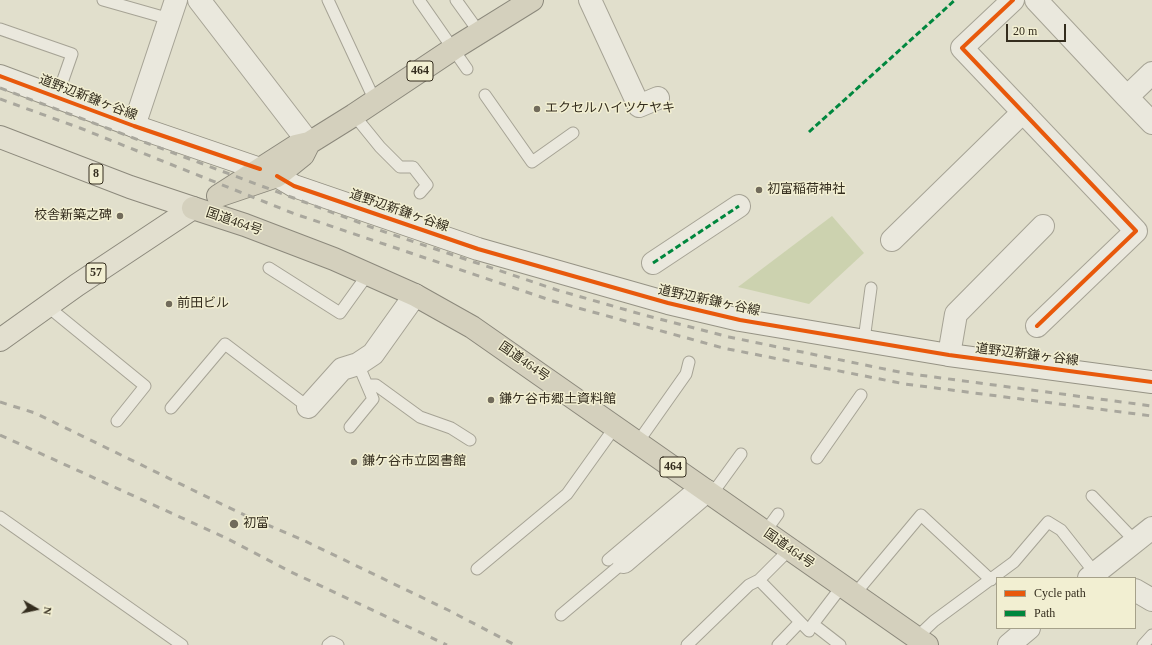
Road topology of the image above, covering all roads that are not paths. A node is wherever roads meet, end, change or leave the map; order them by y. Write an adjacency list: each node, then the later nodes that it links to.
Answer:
1 (103, 0): 10 (lane)
2 (199, 0): 28 (street)
3 (328, 0): 21 (lane)
4 (419, 0): 13 (lane)
5 (456, 0): 12 (lane)
6 (532, 0): 12 (highway, 国道464号 / 464)
7 (590, 0): 20 (street)
8 (1013, 0): 22 (street)
9 (1036, 0): 18 (street)
10 (173, 10): 25 (street)
11 (0, 28): 19 (lane)
12 (480, 32): 13 (highway, 国道464号 / 464)
13 (453, 49): 14 (lane); 21 (highway, 国道464号 / 464)
14 (467, 69)
15 (1152, 73): 18 (street)
16 (0, 76): 19 (street, 道野辺新鎌ヶ谷線)
17 (485, 95): 26 (lane)
18 (1127, 96): 24 (street)
19 (56, 97): 25 (street, 道野辺新鎌ヶ谷線)
20 (658, 98)
21 (375, 101): 23 (highway, 国道464号 / 464)
22 (1023, 112): 34 (street); 41 (street)
23 (354, 115): 28 (highway, 国道464号 / 464); 30 (lane)
24 (1152, 123)
25 (134, 126): 29 (street, 道野辺新鎌ヶ谷線)
26 (573, 133)
27 (0, 137): 32 (main road, 8)
28 (309, 143): 29 (highway, 国道464号 / 464)
29 (269, 172): 32 (highway, 国道464号 / 464); 43 (street, 道野辺新鎌ヶ谷線)
30 (420, 193)
31 (739, 206): 35 (street)
32 (193, 208): 37 (highway, 国道464号 / 464); 40 (main road, 57)
33 (1043, 226): 44 (street)
34 (892, 240)
35 (654, 263)
36 (269, 268): 37 (lane)
37 (368, 274): 39 (highway, 国道464号 / 464)
38 (871, 288): 43 (lane)
39 (415, 295): 46 (street); 54 (highway, 国道464号 / 464)
40 (47, 306): 42 (main road, 57); 52 (lane)
41 (1037, 326)
42 (0, 340)
43 (864, 340): 44 (street, 道野辺新鎌ヶ谷線)
44 (949, 355): 47 (street, 道野辺新鎌ヶ谷線)
45 (689, 362): 56 (lane)
46 (358, 364): 48 (lane); 50 (street)
47 (1152, 382)
48 (367, 385): 53 (lane); 55 (lane)
49 (861, 395): 58 (lane)
50 (308, 407): 51 (lane)
51 (171, 408)
52 (117, 421)
53 (350, 427)
54 (615, 427): 56 (highway, 国道464号 / 464); 68 (lane)
55 (470, 440)
56 (638, 442): 59 (highway, 国道464号 / 464)
57 (741, 454): 59 (lane)
58 (817, 458)
59 (706, 490): 64 (highway, 国道464号 / 464); 67 (street)
60 (1092, 496): 65 (lane)
61 (778, 514): 64 (lane)
62 (0, 517): 81 (lane)
63 (1152, 528): 65 (street)
64 (765, 532): 66 (highway, 国道464号 / 464)
65 (1135, 541): 69 (street)
66 (790, 549): 70 (lane); 72 (highway, 国道464号 / 464)
67 (616, 561): 75 (lane)
68 (477, 569)
69 (1099, 574): 71 (lane)
70 (759, 580): 76 (lane); 84 (lane)
71 (991, 580): 72 (lane); 80 (lane)
72 (848, 590): 80 (highway, 国道464号 / 464); 86 (lane)
73 (1136, 591): 74 (street)
74 (1152, 600)
75 (561, 615)
76 (800, 622): 78 (lane); 85 (lane)
77 (1028, 629): 87 (street)
78 (809, 631)
79 (1152, 635): 88 (lane)
80 (918, 643)
81 (182, 645)
82 (328, 645): 83 (lane)
83 (338, 645)
84 (687, 645)
85 (778, 645)
86 (840, 645)
87 (1009, 645)
88 (1143, 645)

